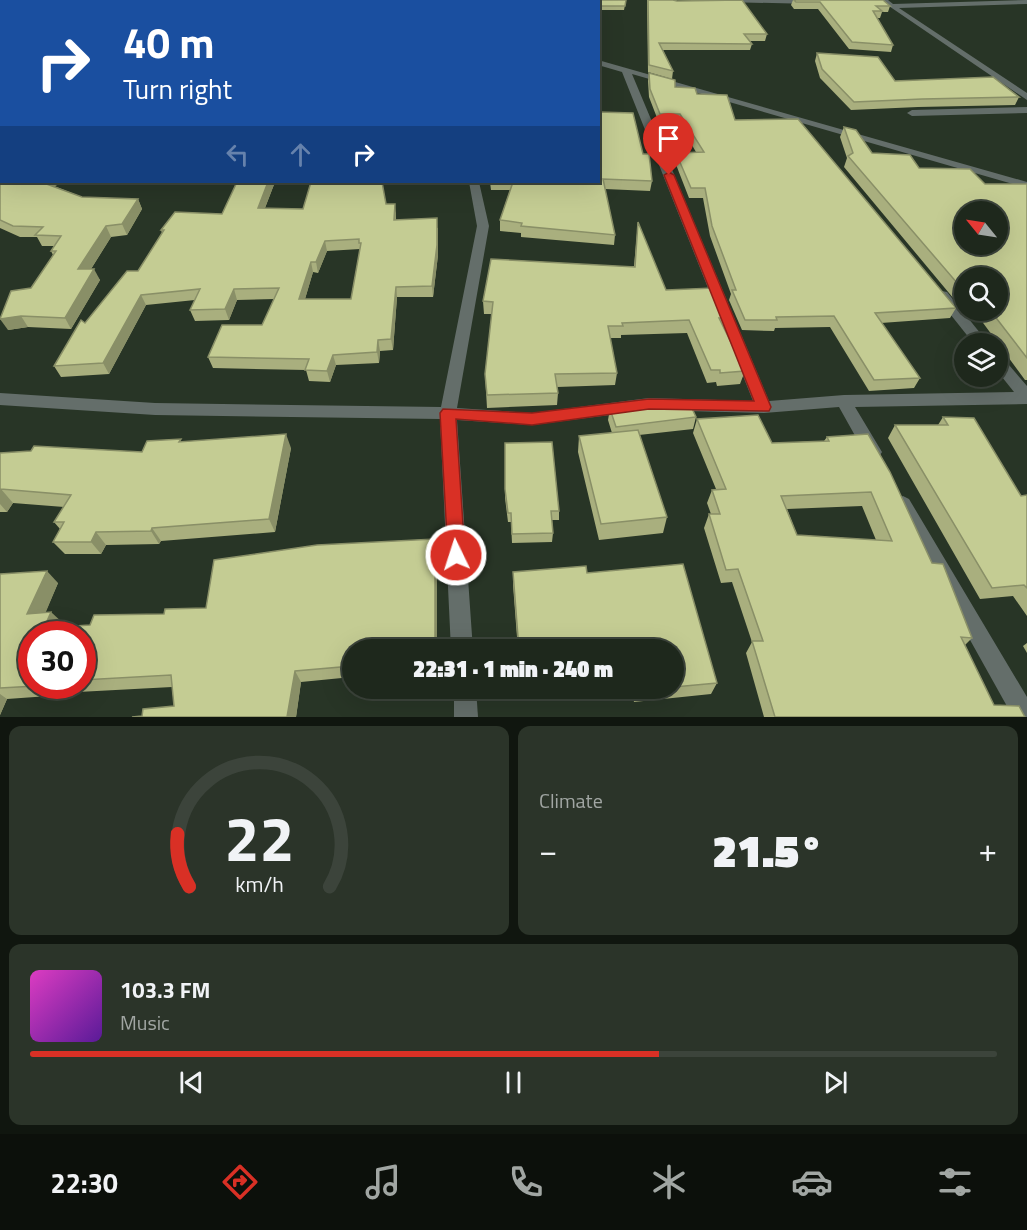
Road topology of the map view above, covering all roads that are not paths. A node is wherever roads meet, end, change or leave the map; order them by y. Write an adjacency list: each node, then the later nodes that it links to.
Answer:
1 (883, 0): 5 (street)
2 (712, 1): 3 (street)
3 (819, 2)
4 (1027, 2): 5 (street)
5 (891, 6): 8 (street)
6 (600, 63): 7 (street)
7 (626, 70): 11 (street); 21 (street)
8 (1027, 98)
9 (1027, 110): 10 (street)
10 (912, 113)
11 (798, 121): 12 (street); 14 (street)
12 (813, 139)
13 (474, 183): 22 (street)
14 (1027, 185)
15 (930, 280): 16 (street)
16 (973, 333)
17 (1008, 374): 18 (street)
18 (1027, 398): 20 (street)
19 (0, 399): 22 (street)
20 (844, 401): 21 (street); 26 (street)
21 (764, 407): 22 (street)
22 (448, 413): 23 (street)
23 (461, 639)
24 (465, 699): 25 (street)
25 (466, 717)
26 (1026, 717)

